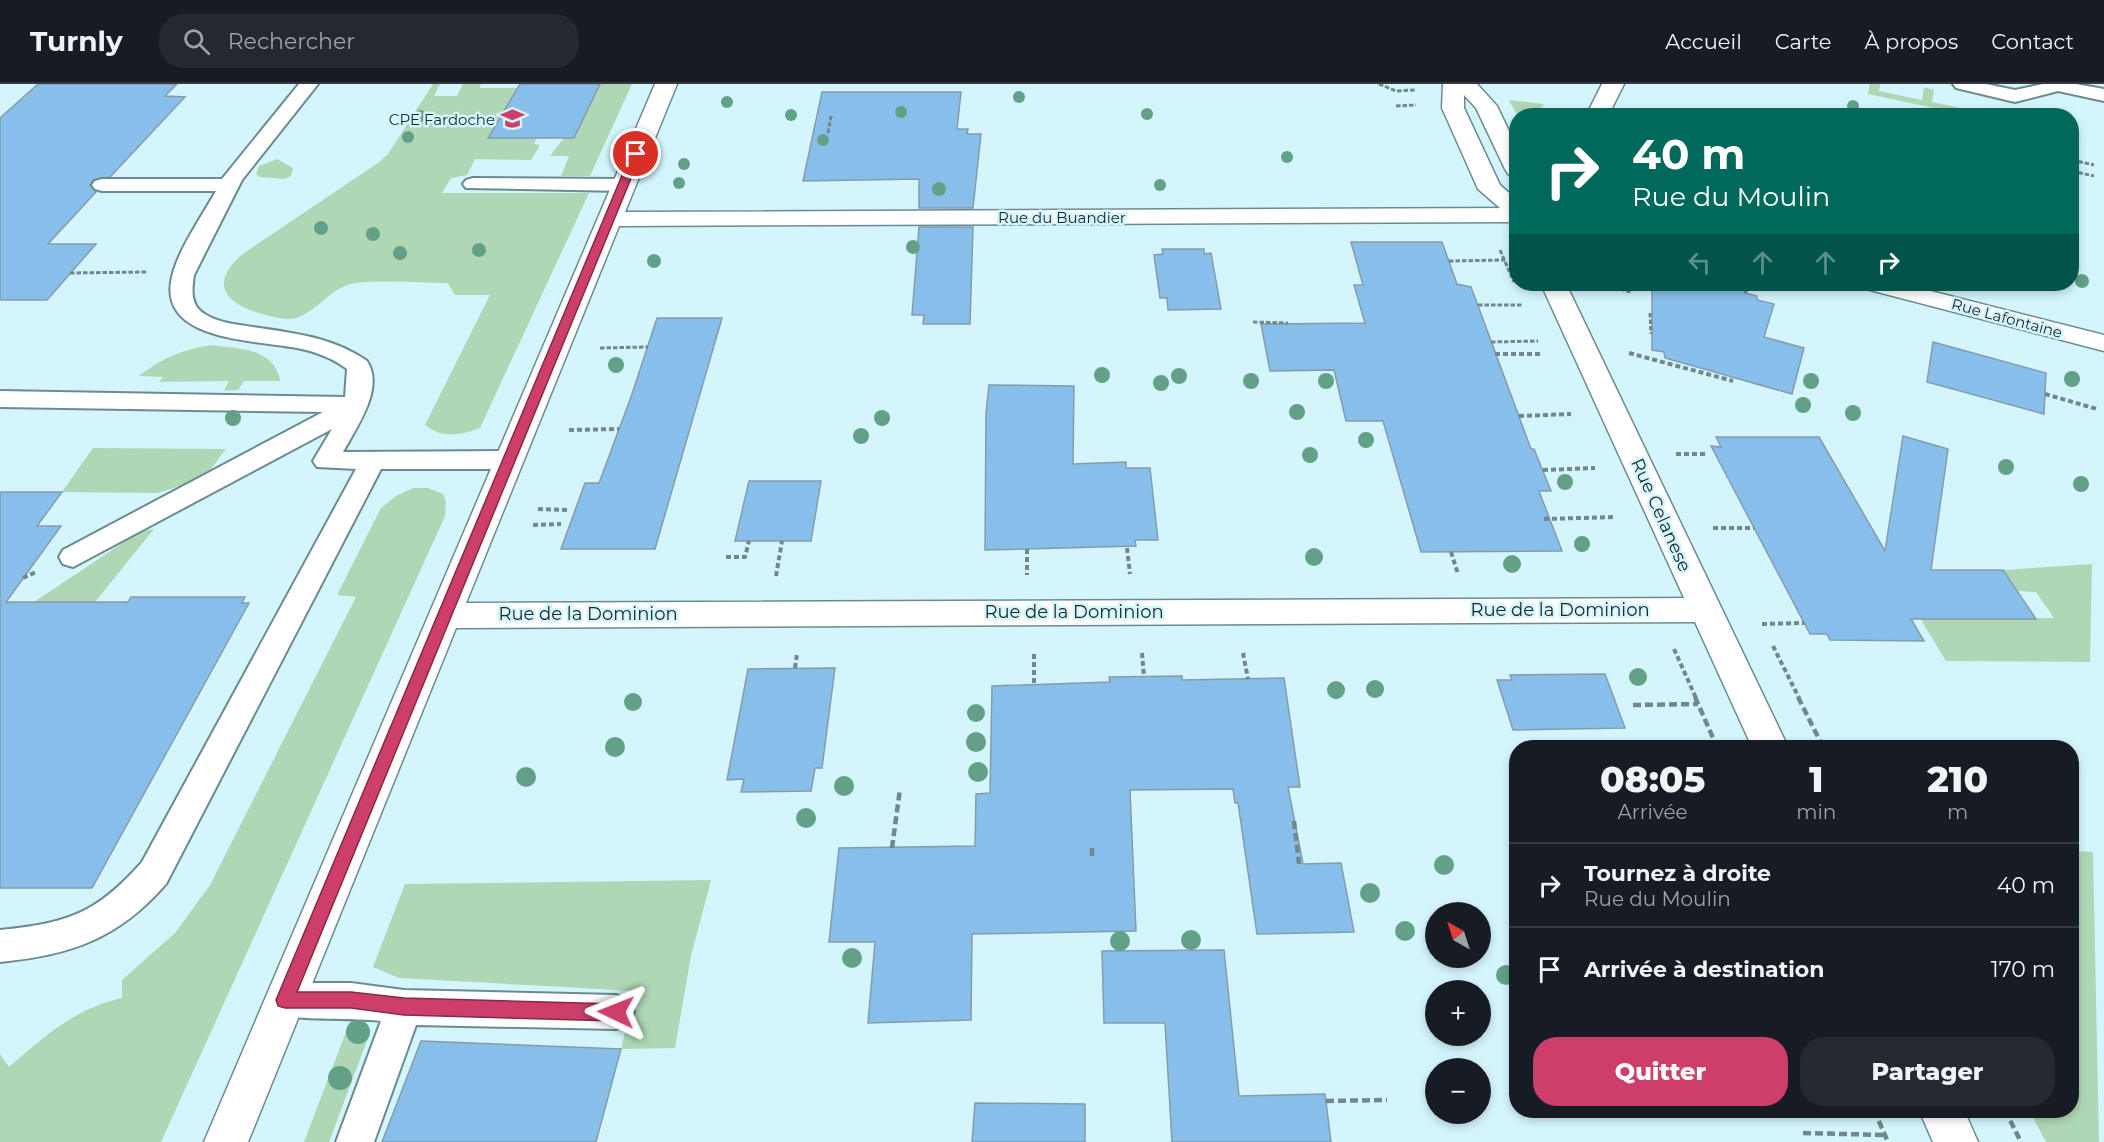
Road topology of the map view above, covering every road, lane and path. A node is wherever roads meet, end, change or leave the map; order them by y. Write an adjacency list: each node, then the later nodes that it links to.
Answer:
1 (309, 84): 20 (lane)
2 (666, 84): 21 (street)
3 (1379, 84): 8 (path)
4 (1454, 84): 22 (street)
5 (1465, 84): 13 (street)
6 (1613, 84): 10 (street)
7 (1962, 84): 9 (lane)
8 (1424, 90)
9 (2104, 95)
10 (1601, 108)
11 (831, 116): 12 (path)
12 (828, 133)
13 (1508, 136)
14 (2079, 162): 15 (path)
15 (2094, 165)
16 (2079, 173): 17 (path)
17 (2094, 176)
18 (473, 184): 21 (lane)
19 (102, 185): 20 (lane)
20 (229, 185): 28 (lane)
21 (623, 185): 24 (street)
22 (1509, 204)
23 (1509, 215): 24 (street, Rue du Buandier)
24 (608, 219): 60 (street)
25 (1498, 245): 26 (path)
26 (1504, 260): 27 (path); 29 (path)
27 (1449, 261)
28 (185, 271): 30 (path); 52 (lane)
29 (1509, 271)
30 (70, 273)
31 (1556, 291): 83 (street, Rue Celanese)
32 (1627, 291): 34 (path)
33 (1902, 291): 43 (street, Rue Lafontaine)
34 (1631, 292)
35 (1478, 305): 36 (path)
36 (1524, 305)
37 (1650, 313): 40 (path)
38 (1253, 322): 39 (path)
39 (1288, 323)
40 (1651, 334)
41 (1540, 341): 42 (path)
42 (1491, 342)
43 (2104, 343)
44 (648, 347): 45 (path)
45 (600, 348)
46 (1495, 354): 47 (path)
47 (1545, 354)
48 (1625, 354): 49 (path)
49 (1733, 381)
50 (2045, 394): 53 (path)
51 (0, 399): 52 (lane)
52 (356, 405): 61 (lane); 77 (lane)
53 (2097, 409)
54 (1571, 414): 55 (path)
55 (1519, 416)
56 (569, 429): 57 (path)
57 (619, 429)
58 (1676, 454): 59 (path)
59 (1708, 454)
60 (508, 460): 61 (lane); 84 (street)
61 (373, 461): 106 (lane)
62 (1595, 468): 63 (path)
63 (1543, 470)
64 (538, 509): 65 (path)
65 (567, 510)
66 (1616, 517): 67 (path)
67 (1544, 519)
68 (561, 524): 69 (path)
69 (533, 525)
70 (1713, 528): 71 (path)
71 (1754, 528)
72 (749, 541): 78 (path)
73 (782, 541): 82 (path)
74 (1127, 548): 81 (path)
75 (1027, 549): 80 (path)
76 (1451, 552): 79 (path)
77 (73, 557)
78 (726, 557)
79 (1458, 574)
80 (1027, 575)
81 (1130, 575)
82 (776, 576)
83 (1705, 610): 84 (street, Rue de la Dominion); 99 (street, Rue Celanese)
84 (443, 616): 107 (street)
85 (1804, 623): 86 (path)
86 (1762, 624)
87 (1675, 651): 96 (path)
88 (1142, 653): 93 (path)
89 (1243, 653): 94 (path)
90 (797, 654): 92 (path)
91 (1034, 654): 95 (path)
92 (795, 668)
93 (1144, 677)
94 (1248, 679)
95 (1034, 685)
96 (1698, 704): 97 (path); 98 (path)
97 (1634, 705)
98 (1714, 740)
99 (1767, 740)
100 (900, 789): 102 (path)
101 (1293, 821): 105 (path)
102 (892, 848)
103 (1092, 848): 104 (path)
104 (1092, 860)
105 (1299, 864)
106 (0, 946)
107 (285, 1000): 108 (lane); 117 (street)
108 (404, 1007): 109 (lane); 118 (lane)
109 (616, 1012)
110 (1387, 1100): 111 (path)
111 (1326, 1101)
112 (1878, 1118): 116 (path)
113 (1945, 1118): 120 (street)
114 (2009, 1118): 121 (path)
115 (1803, 1133): 116 (path)
116 (1885, 1135): 119 (path)
117 (226, 1142)
118 (355, 1142)
119 (1888, 1142)
120 (1956, 1142)
121 (2021, 1142)

